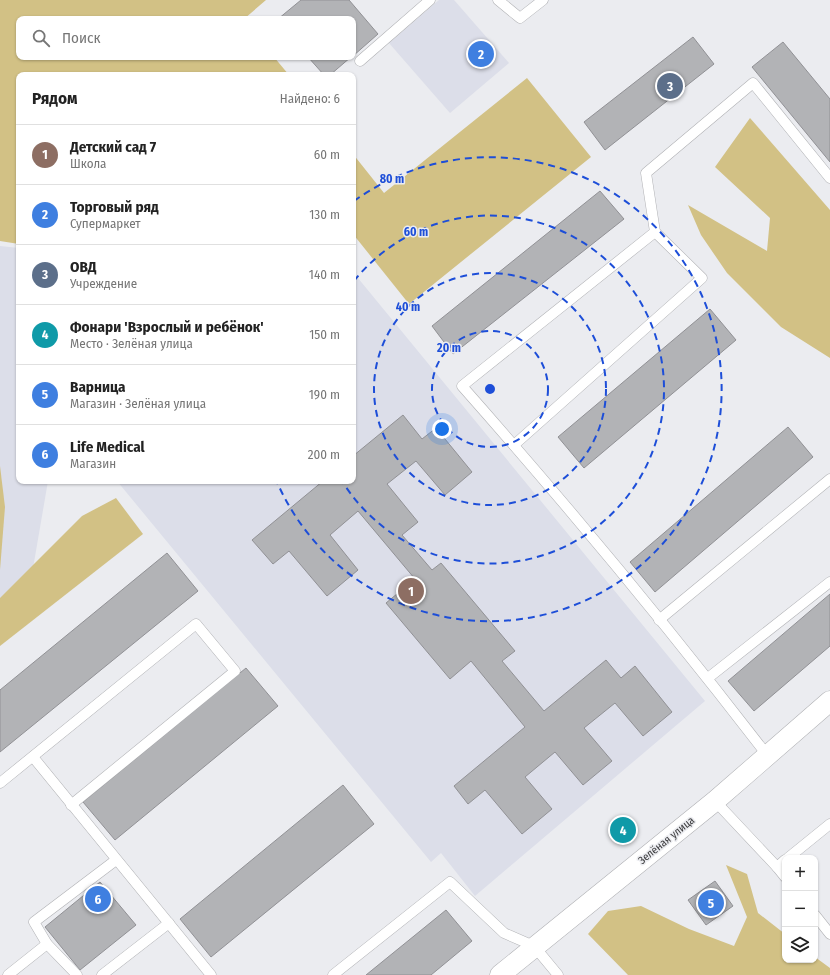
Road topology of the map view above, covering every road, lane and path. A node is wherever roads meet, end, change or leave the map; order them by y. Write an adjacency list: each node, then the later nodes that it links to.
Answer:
1 (430, 0): 4 (lane)
2 (498, 0): 3 (lane)
3 (543, 0)
4 (360, 61)
5 (830, 178): 6 (lane)
6 (654, 232): 7 (lane); 7 (lane)
7 (514, 446): 10 (lane)
8 (830, 479): 10 (lane)
9 (830, 582): 11 (lane)
10 (659, 620): 11 (lane)
11 (708, 678): 13 (lane)
12 (830, 701): 13 (street, Зелёная улица)
13 (767, 755): 16 (street, Зелёная улица)
14 (33, 757): 15 (lane); 17 (lane); 17 (lane)
15 (0, 783)
16 (715, 801): 21 (lane); 26 (street, Зелёная улица)
17 (71, 805): 20 (lane)
18 (830, 824): 19 (lane)
19 (792, 855)
20 (116, 860): 23 (lane); 25 (lane)
21 (781, 864)
22 (818, 919): 24 (lane)
23 (169, 923): 29 (lane); 30 (lane)
24 (830, 934)
25 (47, 944): 27 (lane); 28 (lane)
26 (534, 946): 31 (lane); 32 (street, Зелёная улица); 33 (lane)
27 (8, 975)
28 (77, 975)
29 (102, 975)
30 (211, 975)
31 (333, 975)
32 (500, 975)
33 (558, 975)

